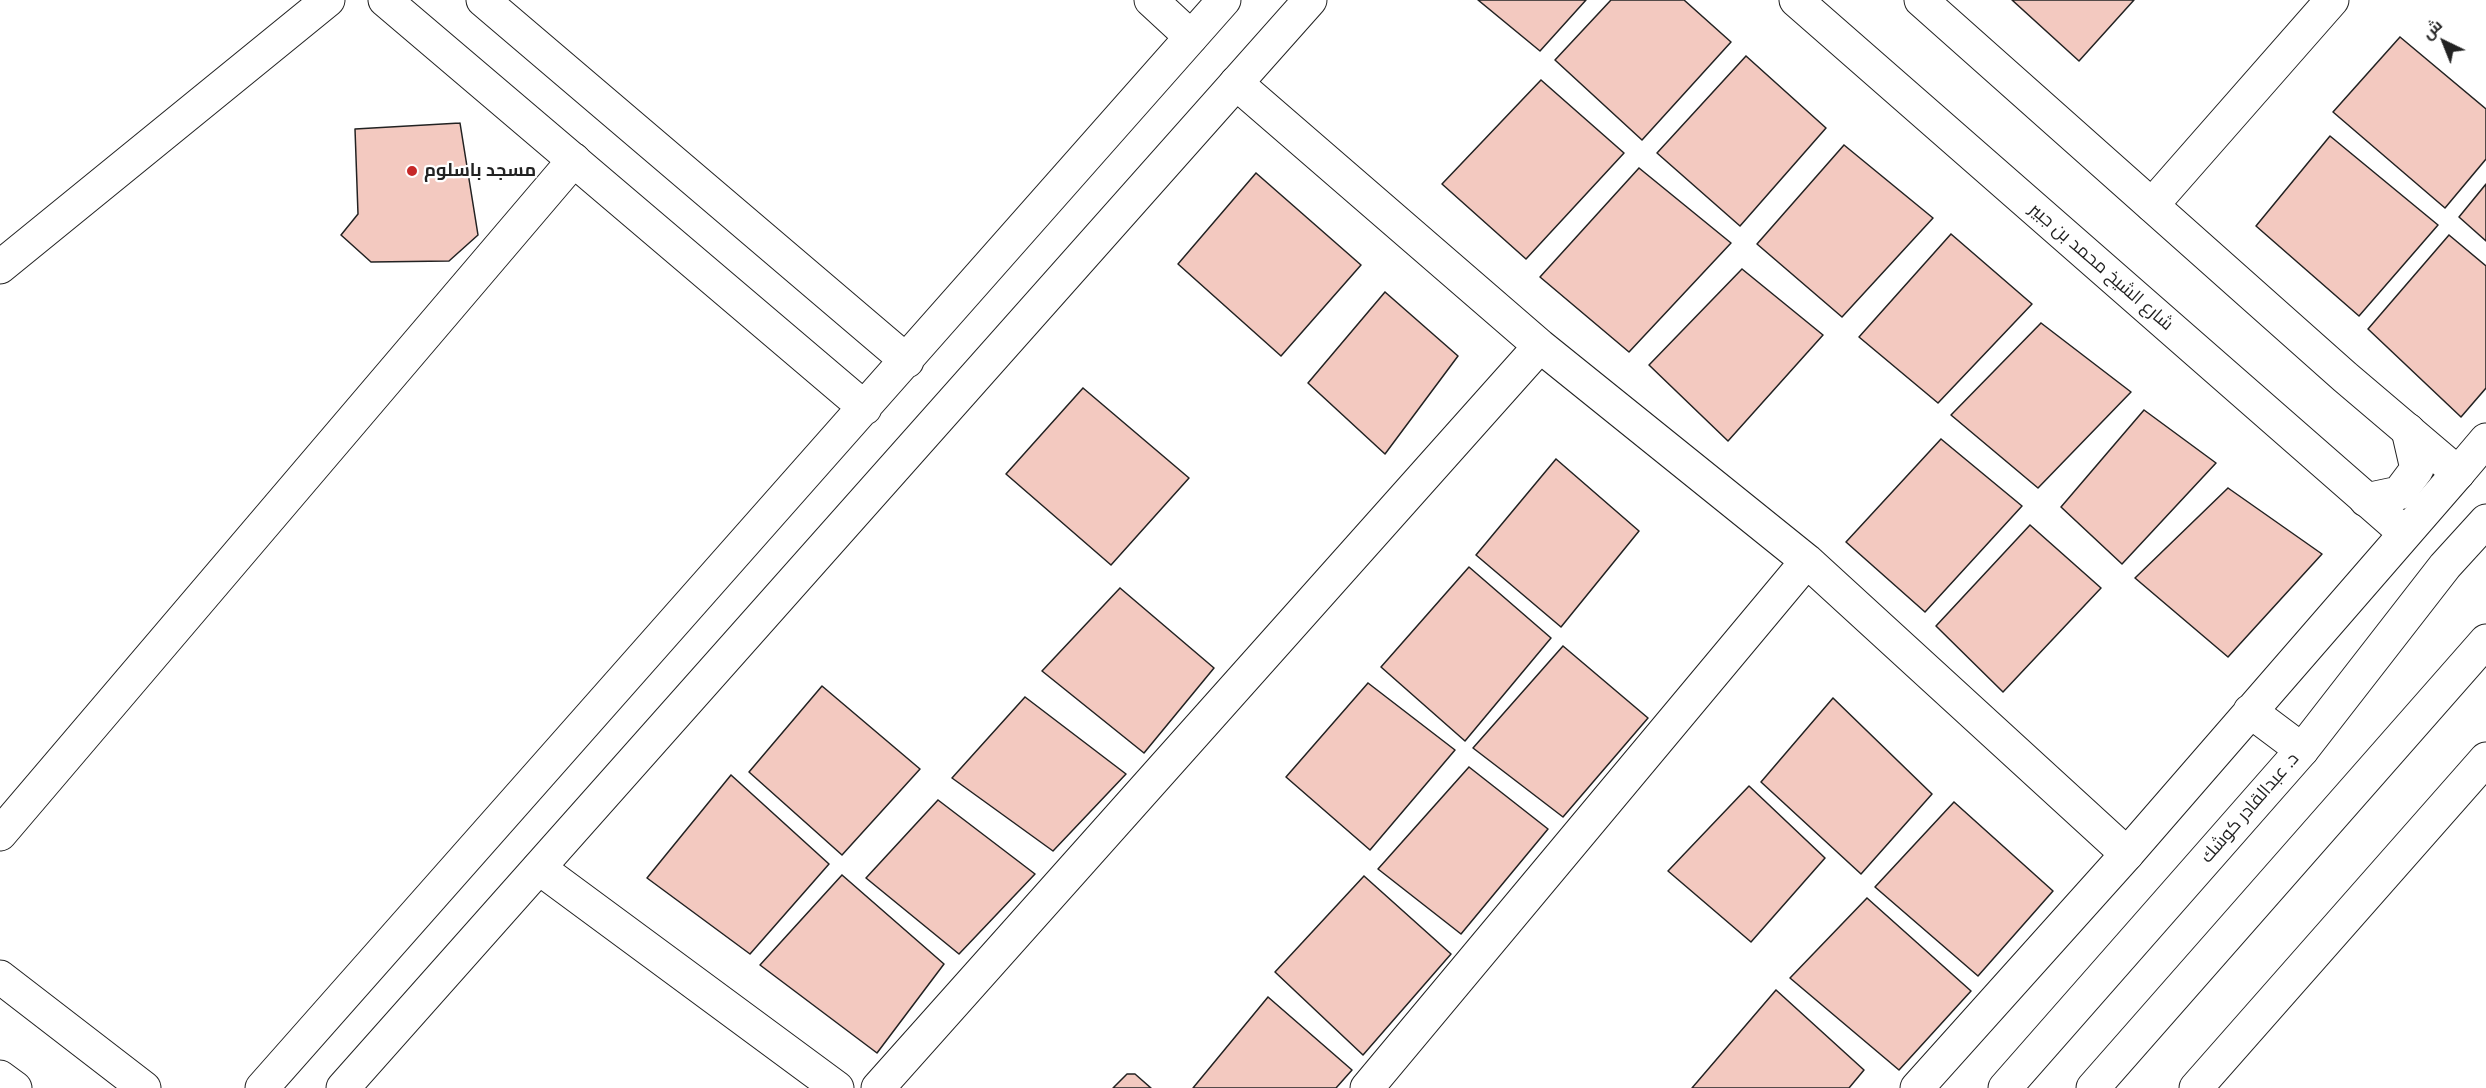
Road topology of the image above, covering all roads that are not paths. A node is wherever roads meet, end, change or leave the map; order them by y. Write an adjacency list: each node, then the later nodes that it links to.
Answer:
1 (328, 0): 14 (street)
2 (386, 0): 12 (street)
3 (483, 0): 16 (street)
4 (1151, 0): 10 (street)
5 (1224, 0): 10 (street)
6 (1310, 0): 11 (street)
7 (1796, 0): 21 (street, شارع الشيخ محمد بن جبير)
8 (1921, 0): 13 (street)
9 (2332, 0): 13 (street)
10 (1191, 37): 16 (street)
11 (1236, 83): 15 (street); 31 (street)
12 (574, 160): 17 (street); 29 (street)
13 (2152, 205): 18 (street)
14 (0, 267)
15 (1540, 346): 24 (street); 40 (street)
16 (907, 361): 17 (street)
17 (865, 408): 37 (street)
18 (2408, 430): 20 (street); 21 (street)
19 (2486, 440): 20 (street)
20 (2458, 473): 23 (street)
21 (2366, 500): 23 (street, شارع الشيخ محمد بن جبير)
22 (2486, 521): 27 (street, د. عبدالقادر كوشك)
23 (2405, 533): 26 (street)
24 (1807, 561): 30 (street); 41 (street)
25 (2486, 641): 34 (street)
26 (2250, 711): 27 (street); 30 (street)
27 (2302, 750): 43 (street, د. عبدالقادر كوشك)
28 (2486, 759): 44 (street)
29 (0, 834)
30 (2127, 854): 42 (street)
31 (539, 868): 38 (street); 39 (street)
32 (0, 977): 36 (street)
33 (0, 1077): 35 (street)
34 (2098, 1086)
35 (15, 1088)
36 (144, 1088)
37 (262, 1088)
38 (343, 1088)
39 (837, 1088)
40 (878, 1088)
41 (1367, 1088)
42 (1917, 1088)
43 (2005, 1088)
44 (2196, 1088)

